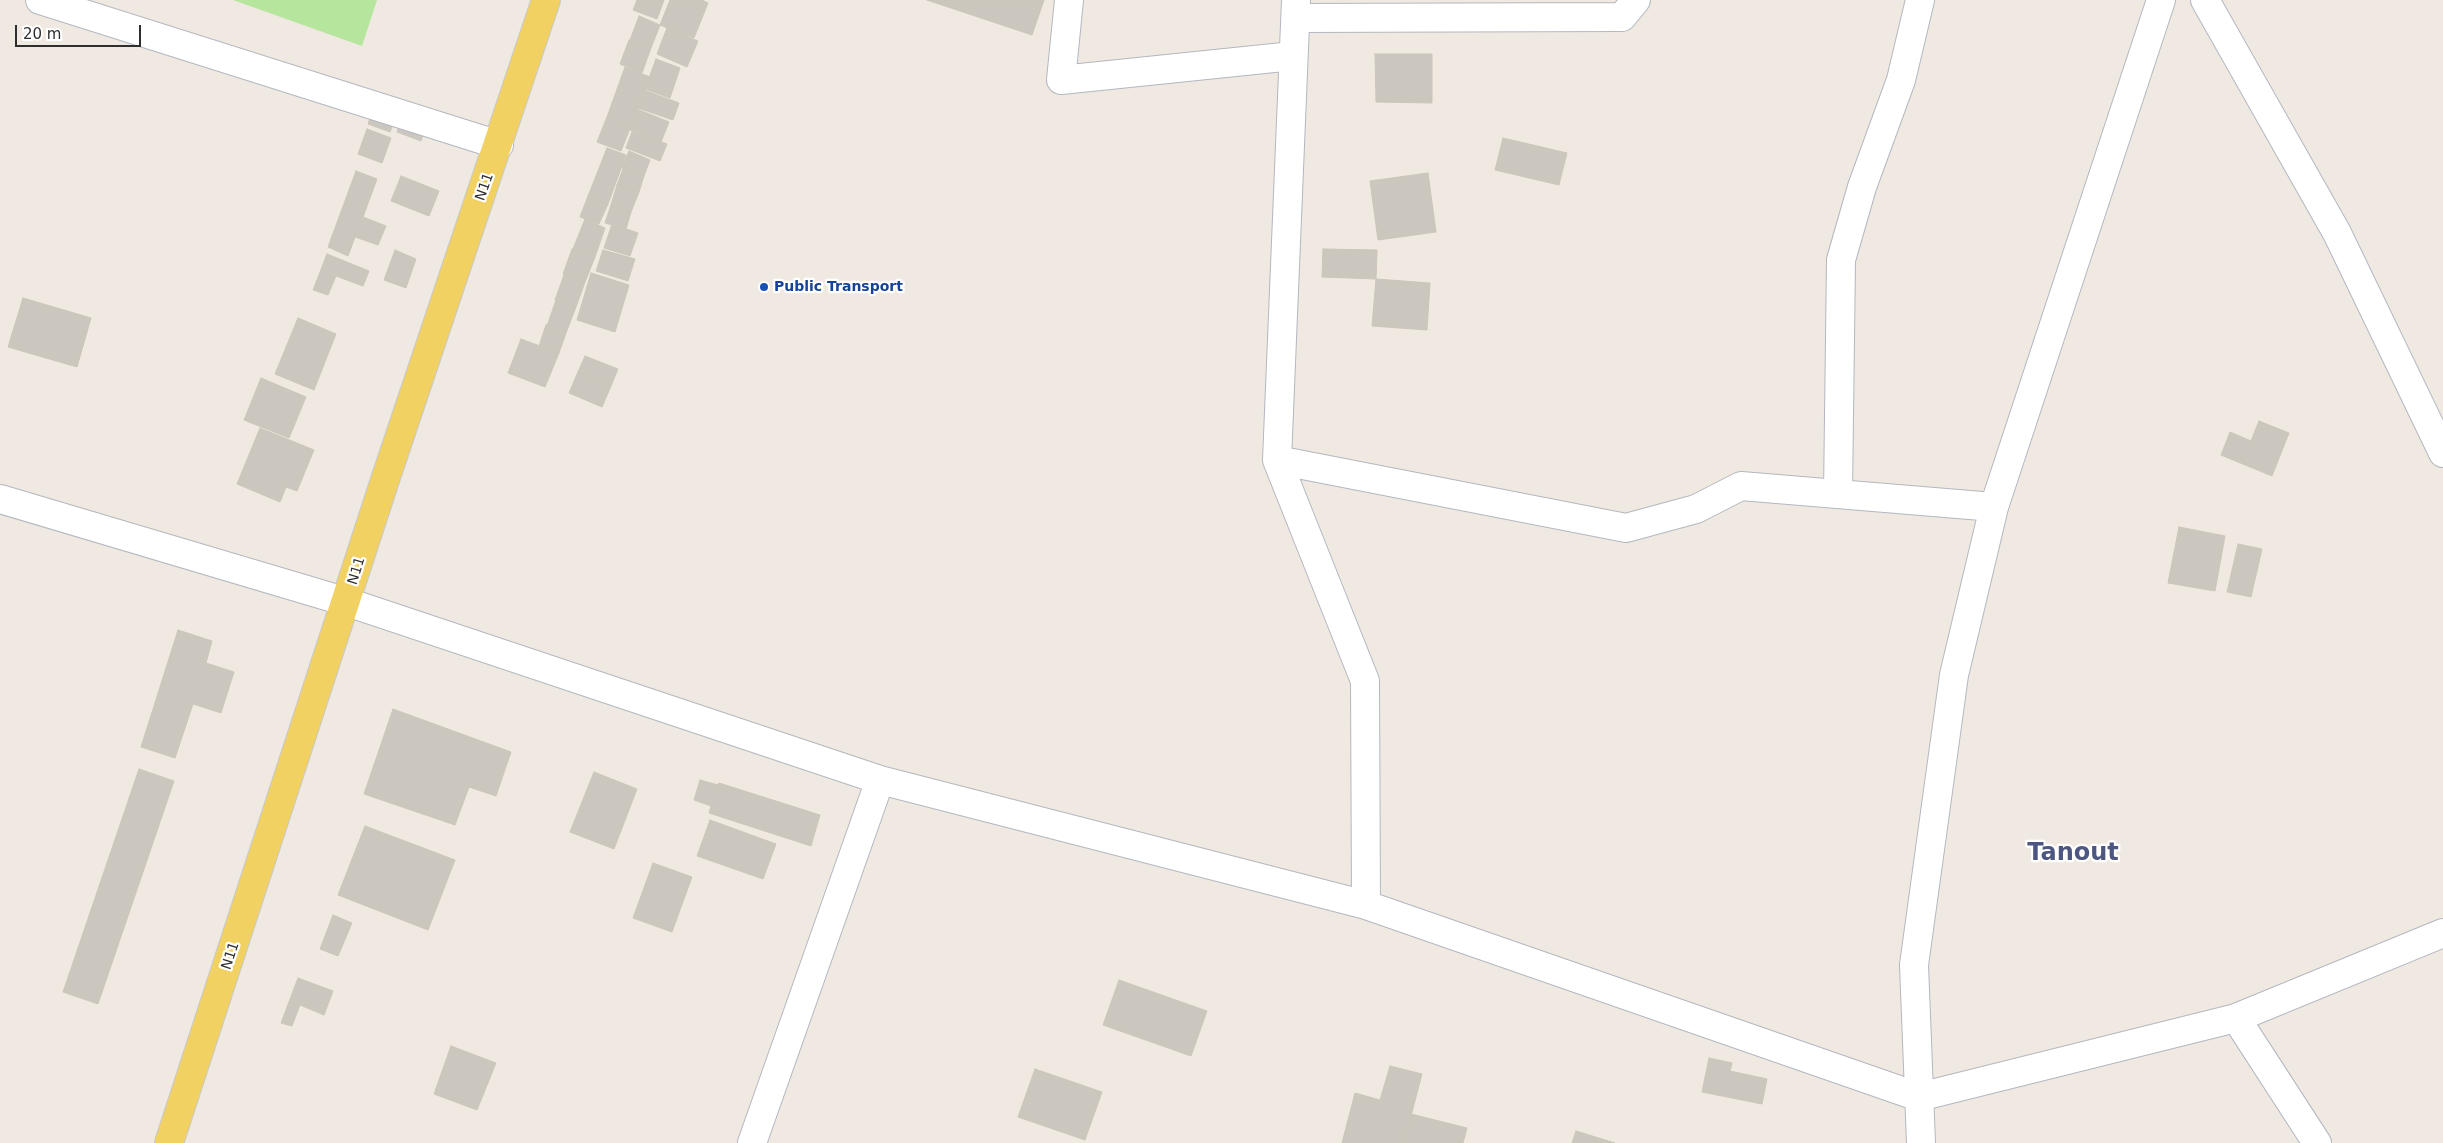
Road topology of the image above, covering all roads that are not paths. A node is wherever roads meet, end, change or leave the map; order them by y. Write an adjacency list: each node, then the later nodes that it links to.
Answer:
1 (40, 0): 10 (street)
2 (546, 0): 10 (main road, N11)
3 (1070, 0): 9 (street)
4 (1636, 0): 8 (street)
5 (1920, 0): 13 (street)
6 (2161, 0): 15 (street)
7 (2205, 0): 11 (street)
8 (1297, 9): 9 (street)
9 (1293, 56): 12 (street)
10 (499, 145): 16 (main road, N11)
11 (2443, 453)
12 (1277, 460): 13 (street); 18 (street)
13 (1838, 494): 15 (street)
14 (0, 499): 16 (street)
15 (1994, 507): 21 (street)
16 (347, 602): 17 (street); 22 (main road, N11)
17 (880, 780): 18 (street); 23 (street)
18 (1366, 905): 21 (street)
19 (2443, 933): 20 (street)
20 (2236, 1018): 21 (street); 25 (street)
21 (1919, 1097): 24 (street)
22 (169, 1143)
23 (752, 1143)
24 (1921, 1143)
25 (2317, 1143)

